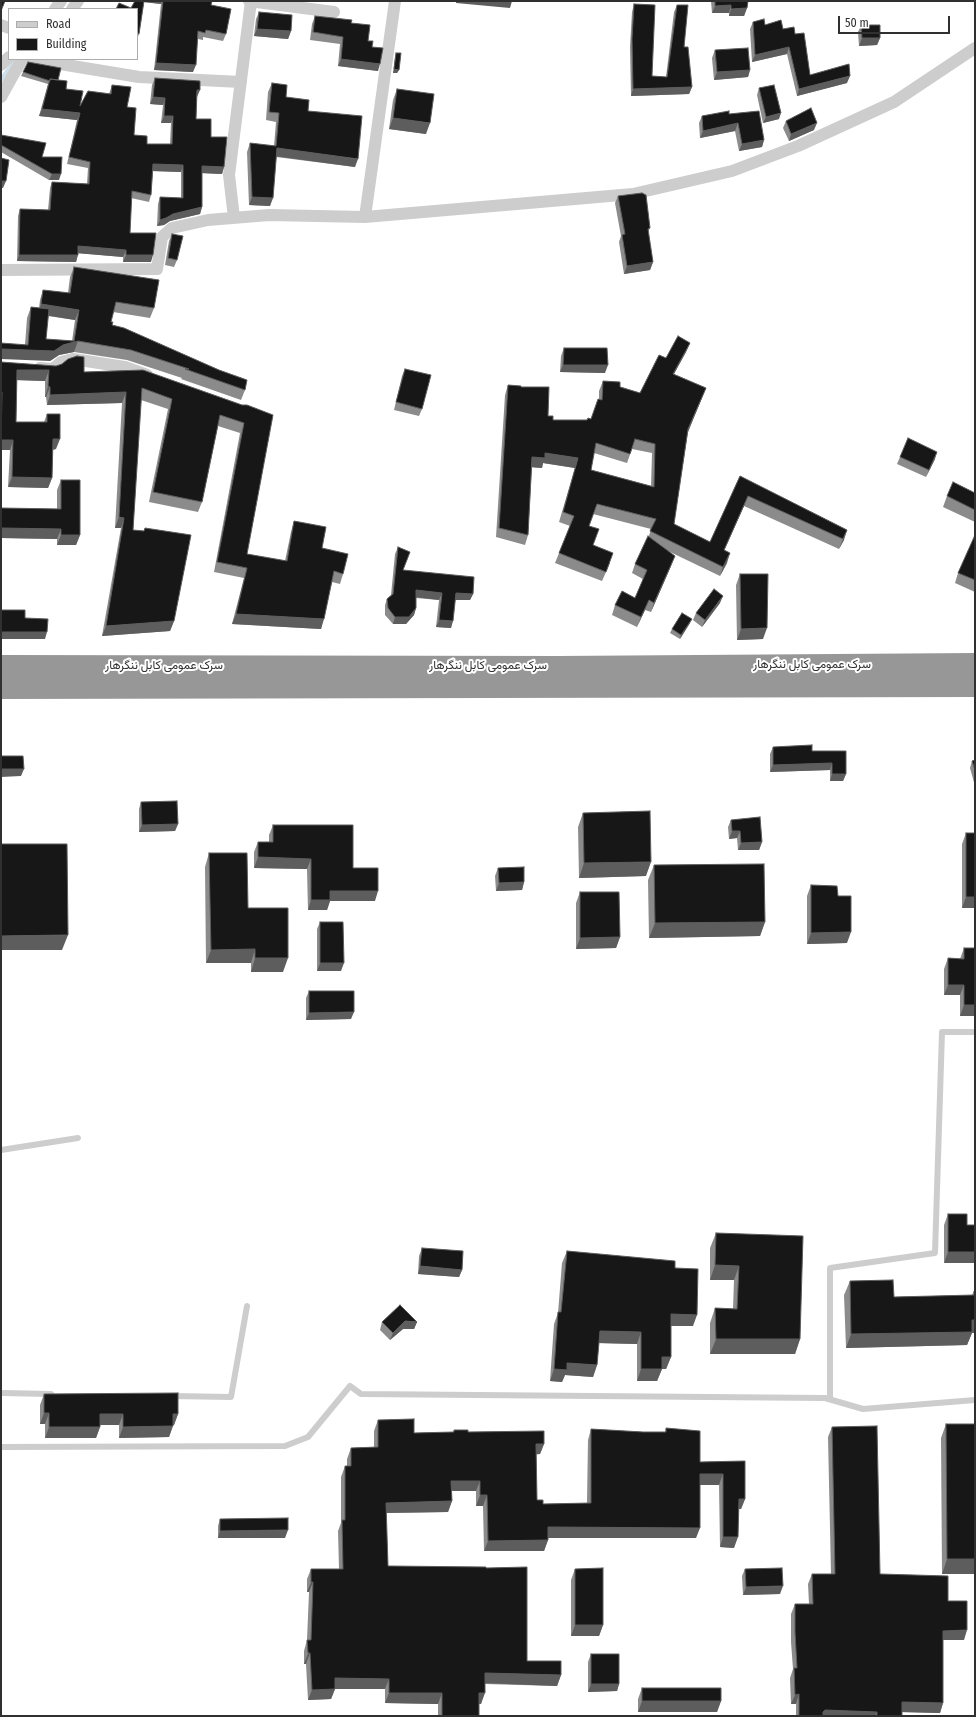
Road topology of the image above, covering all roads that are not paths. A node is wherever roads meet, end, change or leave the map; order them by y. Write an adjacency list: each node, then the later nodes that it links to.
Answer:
1 (250, 1): 3 (street); 7 (street)
2 (395, 1): 9 (street)
3 (334, 12)
4 (975, 48): 9 (street)
5 (21, 60): 8 (street)
6 (36, 60): 7 (street)
7 (241, 82): 10 (street)
8 (3, 89)
9 (365, 217): 10 (street)
10 (234, 218): 11 (street)
11 (1, 270)
12 (30, 367): 13 (street)
13 (161, 380)
14 (969, 664): 17 (highway, سرک عمومی کابل ننگرهار); 18 (highway)
15 (1, 666): 16 (highway, سرک عمومی کابل ننگرهار)
16 (211, 666): 17 (highway, سرک عمومی کابل ننگرهار); 20 (highway)
17 (558, 677): 18 (highway, سرک عمومی کابل ننگرهار); 20 (highway, سرک عمومی کابل ننگرهار)
18 (970, 686)
19 (1, 688): 20 (highway, سرک عمومی کابل ننگرهار)
20 (212, 688)
21 (975, 1032): 28 (lane)
22 (78, 1138): 23 (lane)
23 (1, 1150)
24 (247, 1306): 27 (lane)
25 (1, 1393): 26 (lane)
26 (57, 1394)
27 (168, 1396)
28 (830, 1400): 29 (lane); 30 (lane)
29 (975, 1400)
30 (1, 1448)

